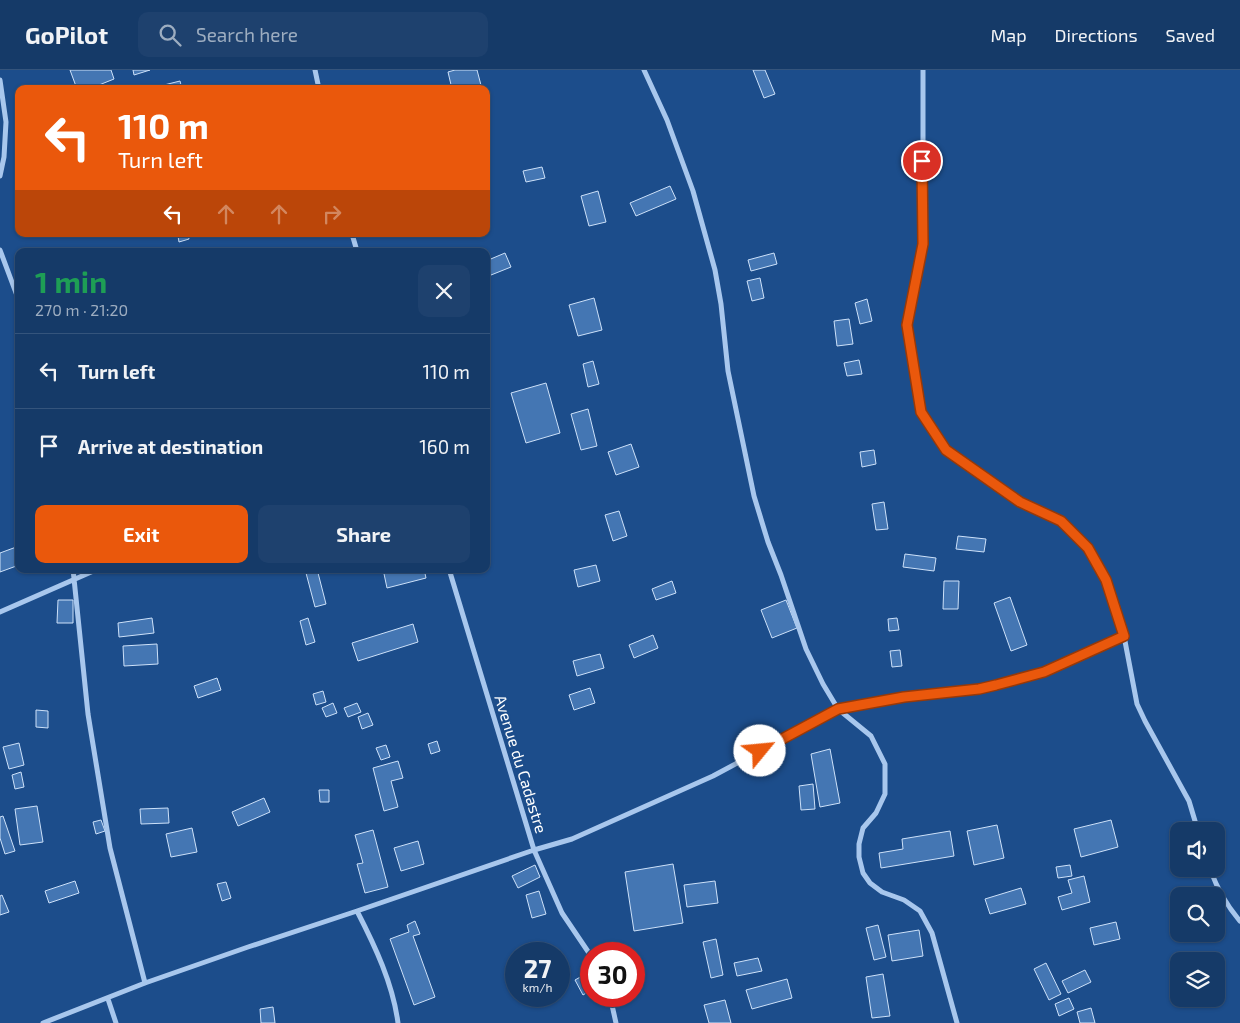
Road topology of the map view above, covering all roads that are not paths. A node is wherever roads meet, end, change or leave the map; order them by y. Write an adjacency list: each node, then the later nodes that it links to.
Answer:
1 (315, 70): 5 (street)
2 (644, 70): 15 (street)
3 (923, 70): 14 (street)
4 (0, 80): 6 (street)
5 (318, 85)
6 (0, 176)
7 (0, 250): 8 (street)
8 (15, 290)
9 (74, 573): 12 (street)
10 (90, 573): 12 (street)
11 (450, 573): 17 (street, Avenue du Cadastre)
12 (75, 580): 13 (street); 22 (street)
13 (0, 612)
14 (1124, 636): 15 (street); 16 (street)
15 (838, 709): 17 (street); 29 (street)
16 (1195, 822)
17 (534, 850): 19 (street); 21 (street, Avenue du Cadastre)
18 (1214, 877): 20 (street)
19 (357, 911): 22 (street); 27 (street)
20 (1240, 921)
21 (582, 942)
22 (145, 983): 23 (street)
23 (108, 999): 25 (street); 26 (street)
24 (612, 1007): 28 (street)
25 (44, 1023)
26 (116, 1023)
27 (398, 1023)
28 (616, 1023)
29 (957, 1023)

